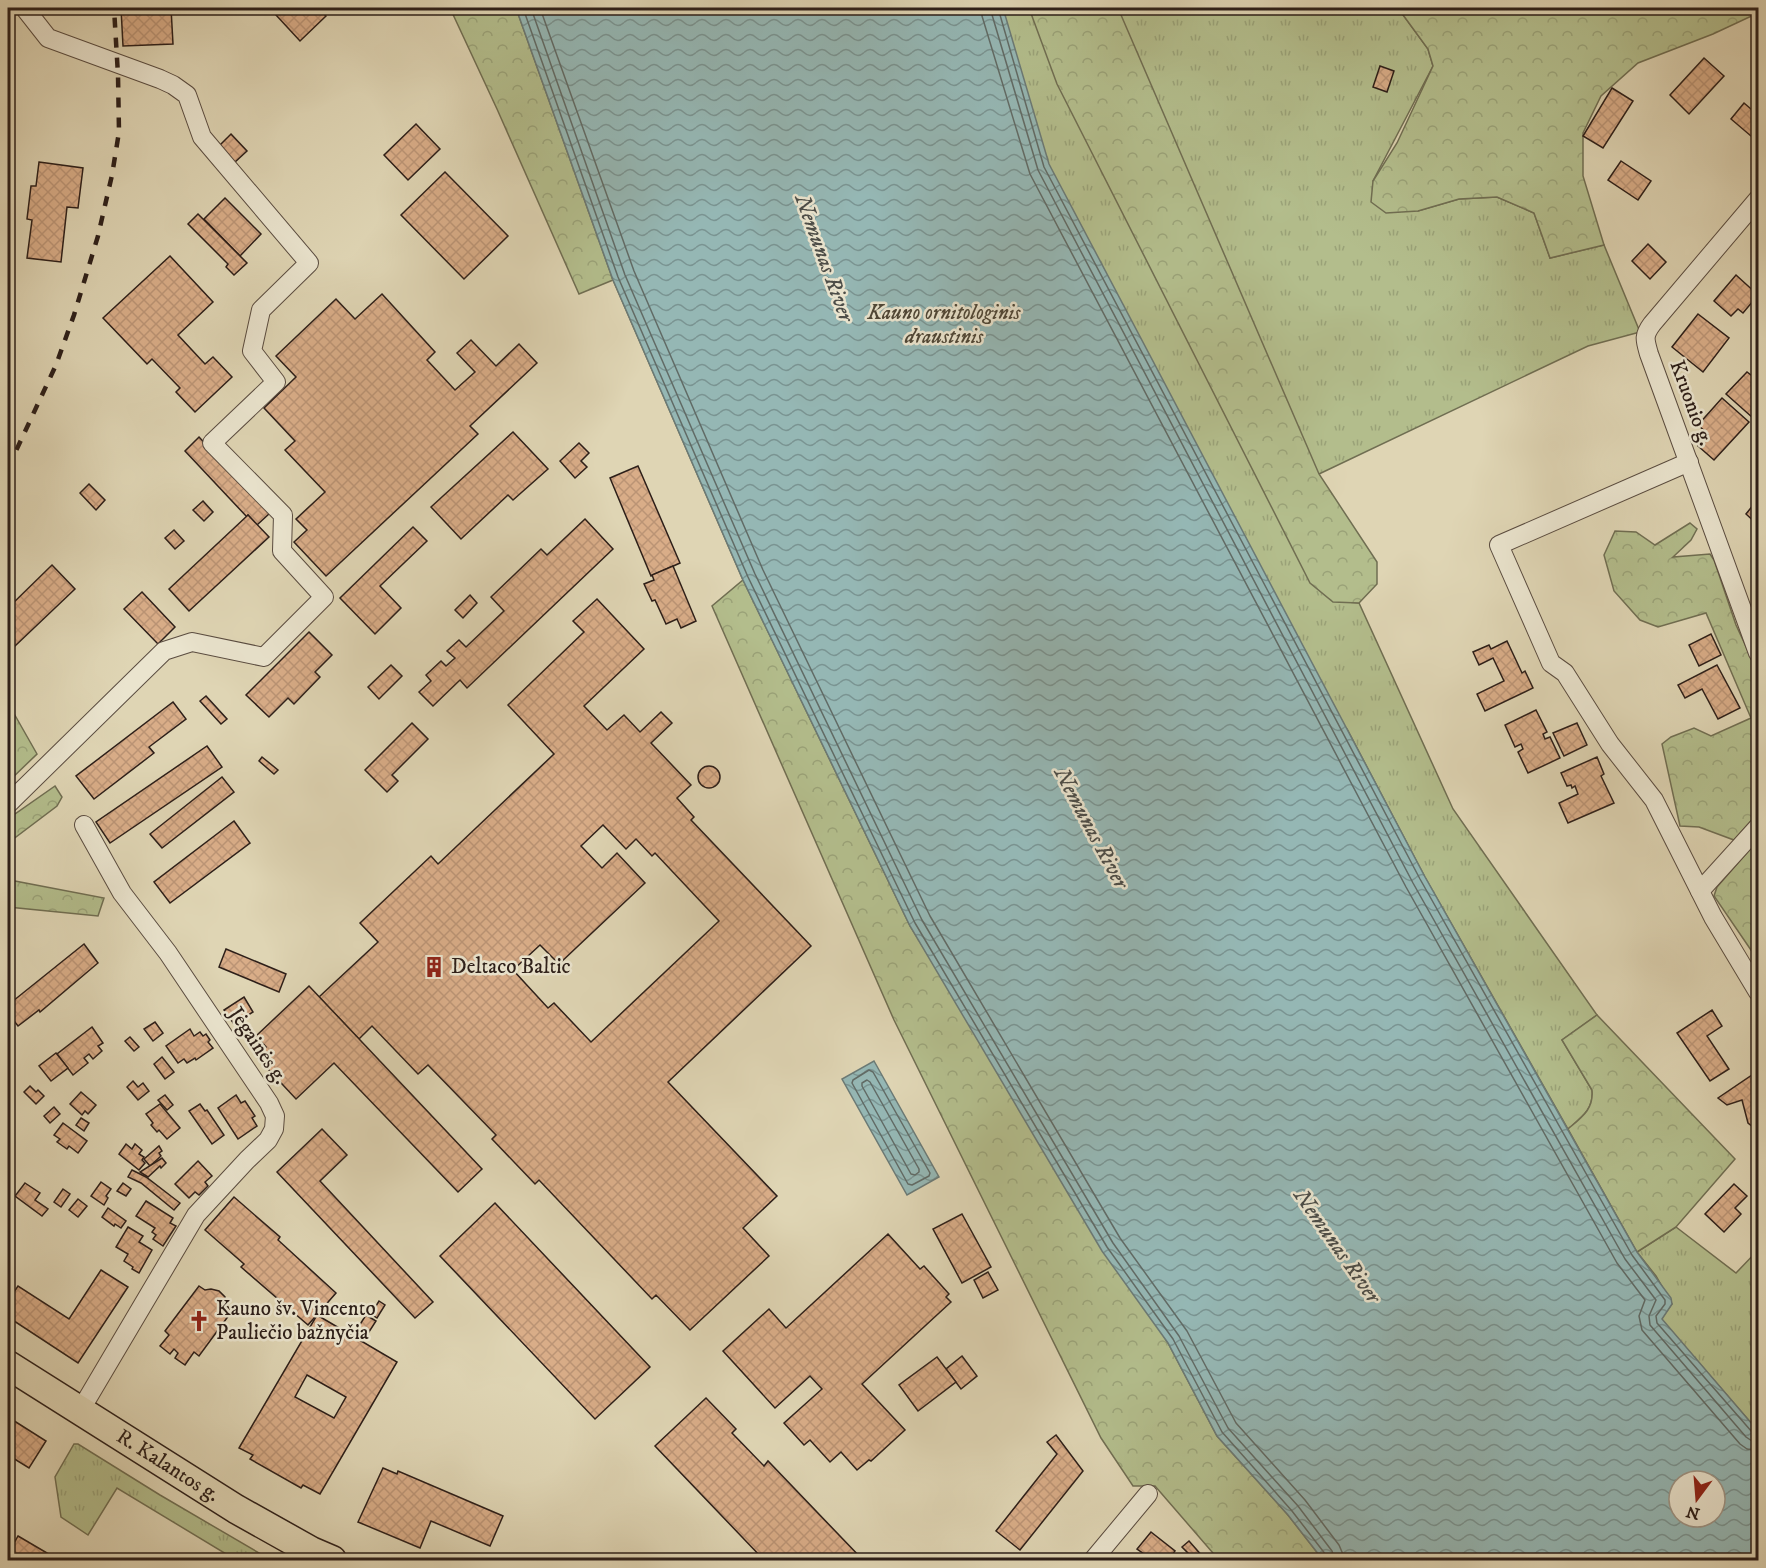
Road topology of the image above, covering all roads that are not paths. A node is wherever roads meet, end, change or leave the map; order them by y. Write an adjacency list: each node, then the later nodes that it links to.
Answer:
1 (26, 8): 5 (street)
2 (1758, 199): 3 (street, Kruonio g.)
3 (1689, 462): 4 (street, Kruonio g.); 8 (street)
4 (1758, 653)
5 (8, 804)
6 (84, 825): 11 (street, Jėgainės g.)
7 (1758, 827): 8 (street)
8 (1700, 891): 9 (street)
9 (1758, 992)
10 (8, 1365): 11 (main road, R. Kalantos g.)
11 (81, 1411): 13 (main road, R. Kalantos g.)
12 (1148, 1494): 14 (street)
13 (332, 1560)
14 (1093, 1560)

